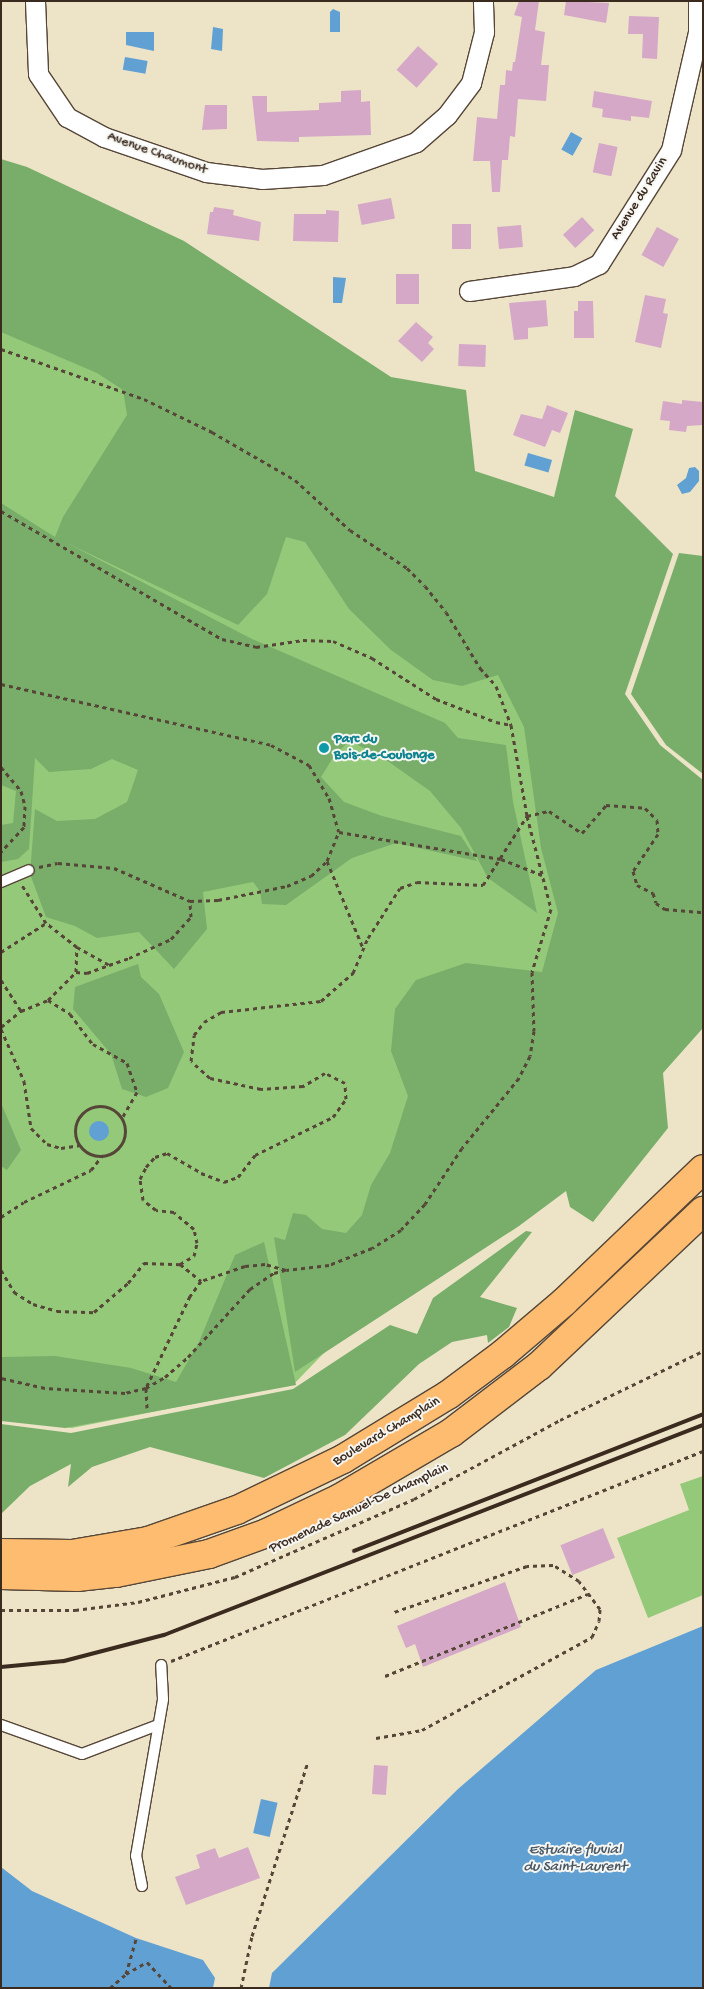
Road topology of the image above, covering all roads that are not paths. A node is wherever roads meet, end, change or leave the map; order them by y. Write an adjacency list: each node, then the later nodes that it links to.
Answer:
1 (35, 1): 2 (street, Avenue Chaumont)
2 (483, 1)
3 (698, 1): 4 (street, Avenue du Ravin)
4 (469, 290)
5 (29, 870): 6 (lane)
6 (1, 882)
7 (703, 1169): 9 (main road, Boulevard Champlain)
8 (703, 1211): 10 (main road)
9 (1, 1553)
10 (1, 1575)
11 (162, 1665): 13 (lane)
12 (1, 1725): 13 (lane)
13 (158, 1725): 14 (lane)
14 (142, 1886)

